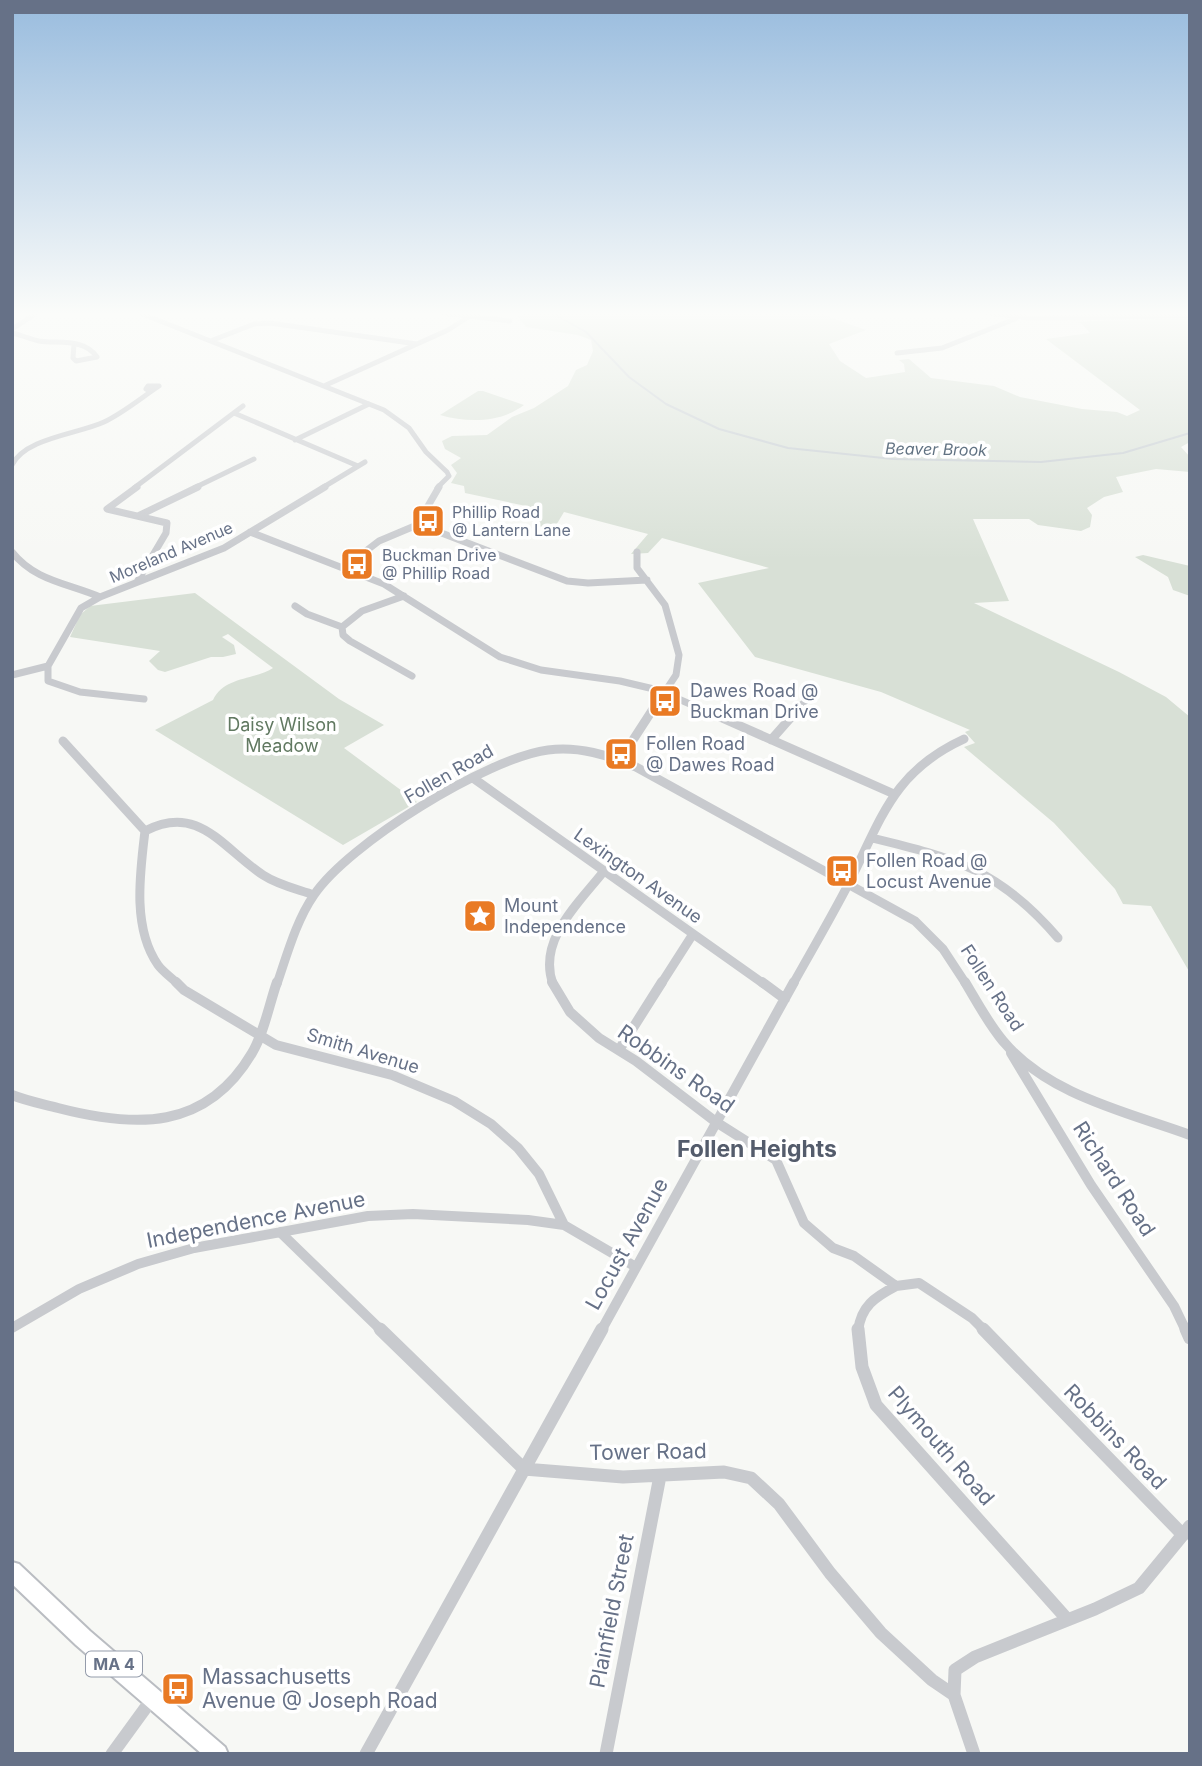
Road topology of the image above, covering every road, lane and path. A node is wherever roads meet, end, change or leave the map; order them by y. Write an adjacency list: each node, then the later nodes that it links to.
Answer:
1 (144, 395): 8 (street)
2 (350, 395): 3 (street)
3 (369, 404): 6 (street); 10 (street)
4 (243, 406): 5 (street)
5 (234, 413): 6 (street); 9 (street)
6 (295, 440): 11 (street, Moreland Avenue)
7 (254, 459): 9 (street)
8 (12, 465)
9 (138, 516): 16 (street)
10 (418, 524): 14 (street); 15 (street)
11 (250, 532): 14 (street); 16 (street, Moreland Avenue)
12 (12, 552): 18 (street)
13 (637, 552): 15 (street)
14 (345, 567): 17 (street)
15 (647, 580): 25 (street)
16 (137, 582): 18 (street, Moreland Avenue)
17 (404, 596): 20 (street); 25 (street)
18 (100, 597): 21 (street, Moreland Avenue)
19 (295, 606): 20 (street)
20 (342, 627): 23 (street)
21 (48, 666): 22 (street); 26 (street)
22 (12, 675)
23 (412, 676)
24 (816, 689): 28 (street)
25 (664, 693): 28 (street); 30 (street)
26 (144, 699)
27 (964, 739): 32 (street, Locust Avenue)
28 (771, 740): 32 (street)
29 (63, 741): 33 (street)
30 (620, 760): 31 (street, Follen Road); 36 (street, Follen Road)
31 (473, 778): 35 (street, Lexington Avenue); 37 (street, Follen Road)
32 (894, 794): 34 (street, Locust Avenue)
33 (145, 831): 37 (street); 41 (street, Smith Avenue)
34 (872, 838): 36 (street, Locust Avenue); 39 (street)
35 (604, 871): 38 (street, Lexington Avenue); 43 (street, Robbins Road)
36 (849, 883): 40 (street, Locust Avenue); 42 (street, Follen Road)
37 (314, 895): 41 (street, Follen Road)
38 (693, 934): 40 (street, Lexington Avenue); 43 (street)
39 (1058, 938)
40 (785, 999): 45 (street, Locust Avenue)
41 (259, 1034): 44 (street, Follen Road); 47 (street, Smith Avenue)
42 (1004, 1042): 46 (street, Follen Road); 52 (street, Richard Road)
43 (619, 1050): 45 (street, Robbins Road)
44 (15, 1100)
45 (716, 1122): 49 (street, Locust Avenue); 50 (street, Robbins Road)
46 (1190, 1135)
47 (564, 1225): 48 (street, Independence Avenue); 49 (street, Independence Avenue)
48 (280, 1233): 51 (street, Independence Avenue); 53 (street)
49 (636, 1267): 53 (street, Locust Avenue)
50 (896, 1286): 55 (street, Robbins Road); 57 (street, Plymouth Road)
51 (12, 1328)
52 (1190, 1338)
53 (524, 1469): 54 (street, Tower Road); 62 (street, Locust Avenue)
54 (660, 1476): 58 (street, Tower Road); 63 (street, Plainfield Street)
55 (1187, 1530): 57 (street)
56 (12, 1571): 59 (main road, MA 4)
57 (1067, 1619): 58 (street)
58 (954, 1695): 64 (street)
59 (153, 1698): 60 (street); 61 (main road, MA 4)
60 (112, 1754)
61 (218, 1754)
62 (366, 1754)
63 (606, 1754)
64 (974, 1754)

